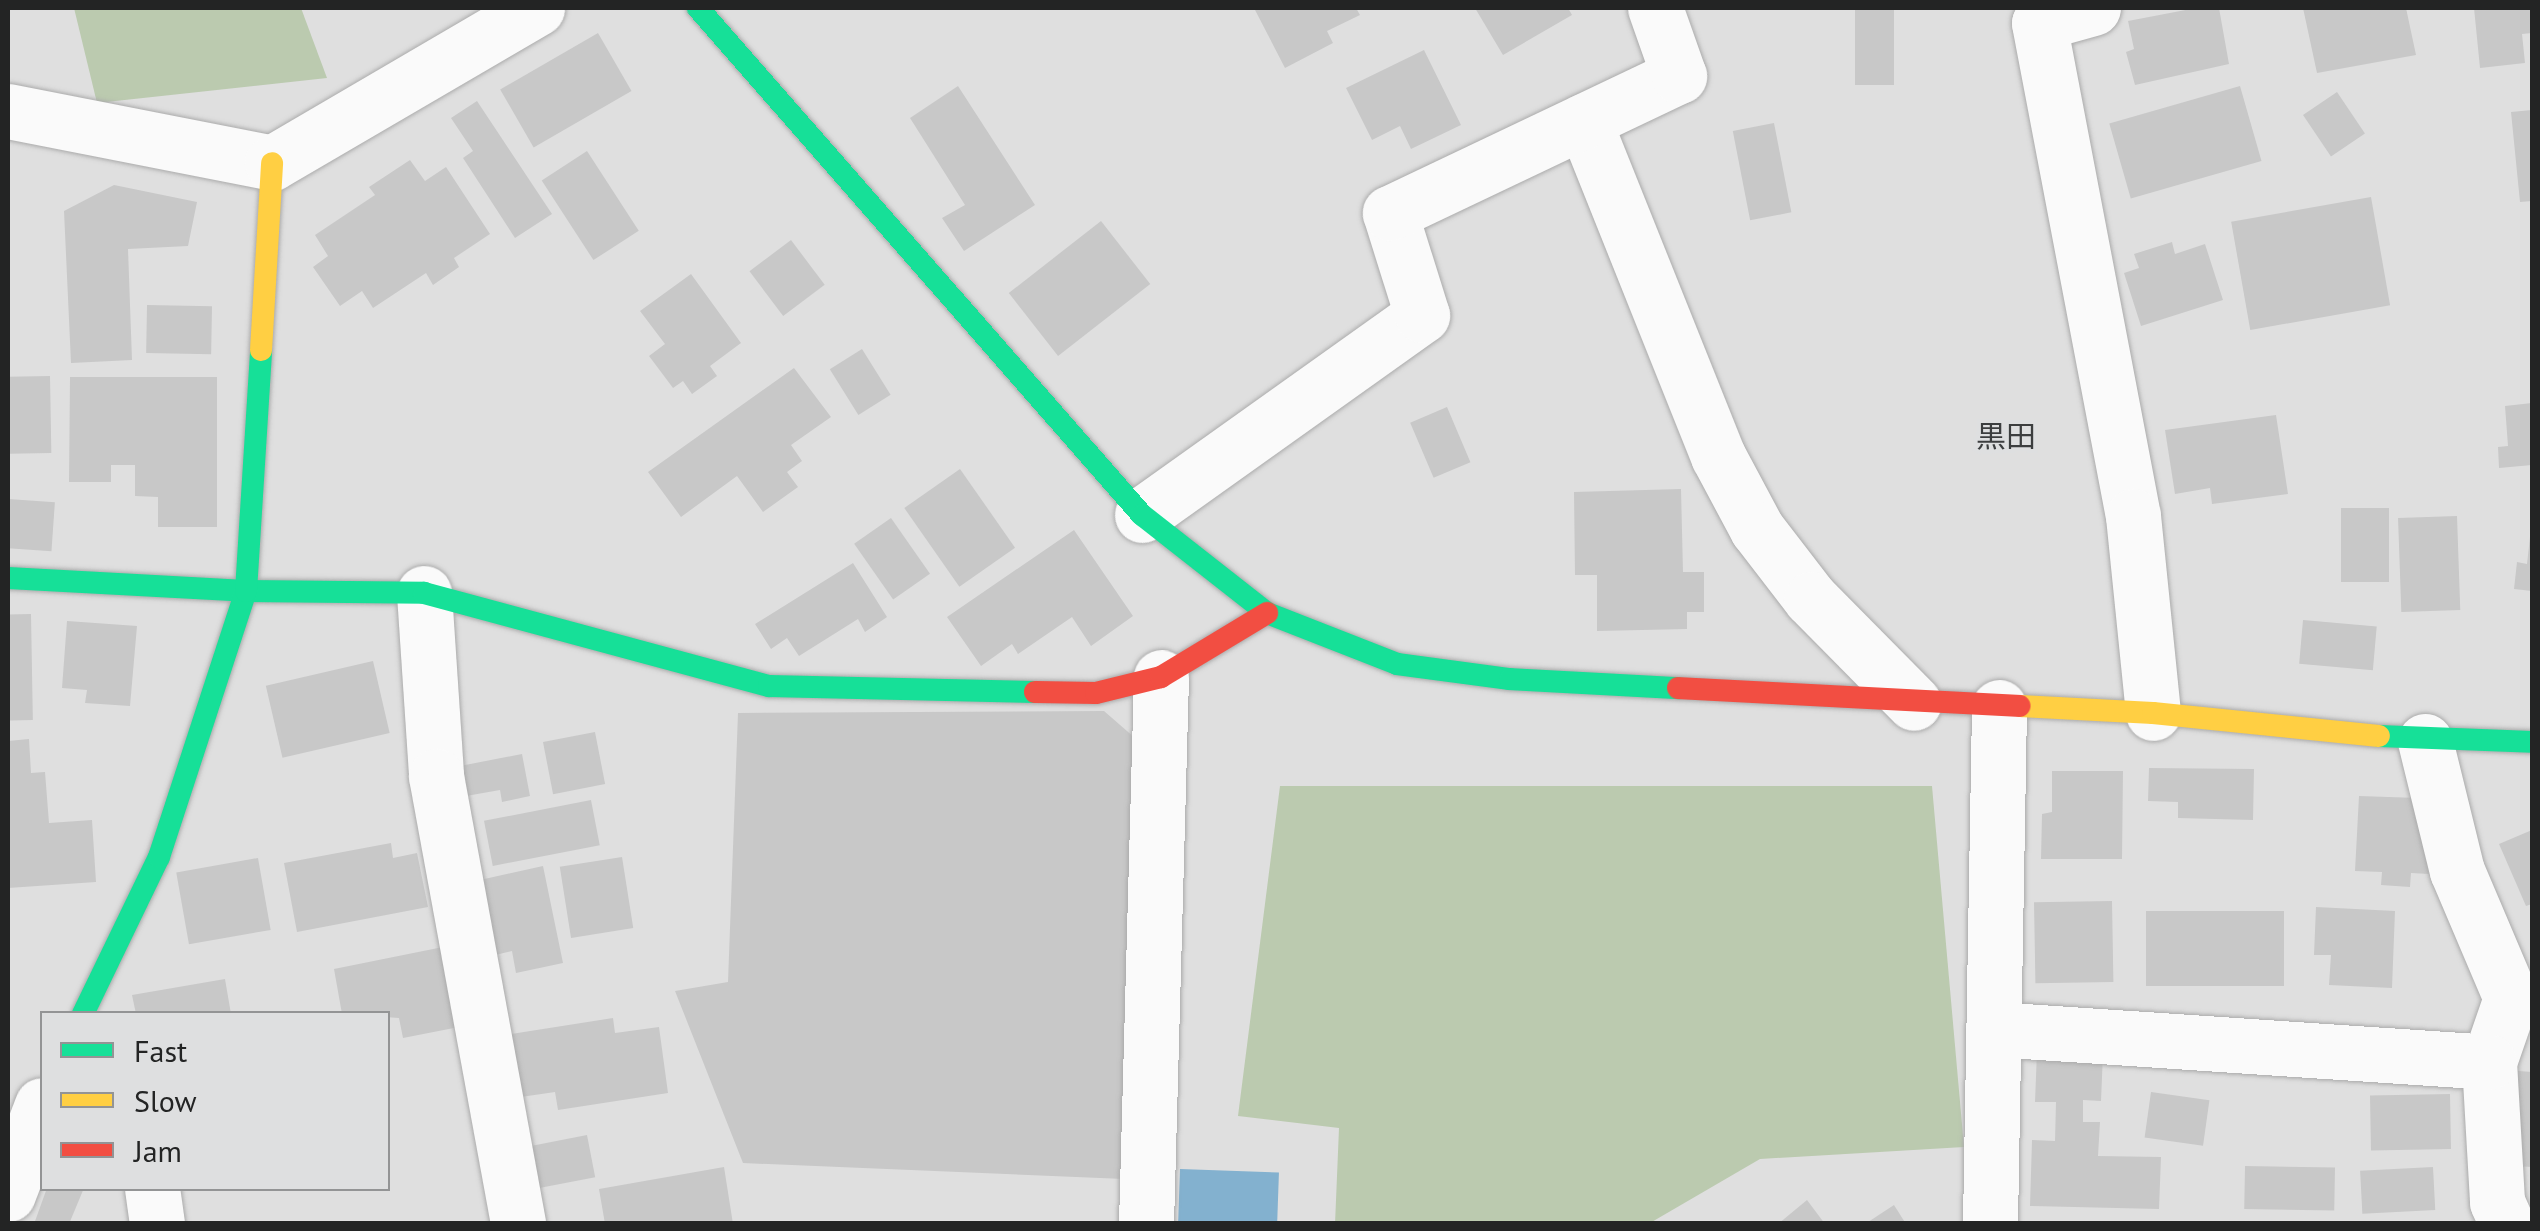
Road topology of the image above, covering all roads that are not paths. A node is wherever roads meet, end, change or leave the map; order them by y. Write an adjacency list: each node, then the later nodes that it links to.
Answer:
1 (537, 8): 8 (street)
2 (698, 8): 9 (street)
3 (1655, 8): 7 (street)
4 (2093, 8): 5 (street)
5 (2036, 15): 17 (street)
6 (8, 111): 8 (street)
7 (1584, 120): 9 (street); 15 (street)
8 (272, 163): 11 (street)
9 (1142, 515): 13 (street)
10 (8, 578): 11 (street)
11 (246, 591): 12 (street); 20 (street)
12 (424, 593): 14 (street); 27 (street)
13 (1267, 613): 14 (street); 15 (street)
14 (1161, 677): 28 (street)
15 (1914, 702): 16 (street)
16 (1999, 707): 17 (street); 21 (street)
17 (2152, 714): 18 (street)
18 (2425, 741): 19 (street); 22 (street)
19 (2532, 742)
20 (102, 998)
21 (1994, 1029): 22 (street); 29 (street)
22 (2489, 1062): 30 (street)
23 (40, 1111): 25 (street)
24 (152, 1191): 26 (street)
25 (8, 1194)
26 (156, 1224)
27 (518, 1224)
28 (1146, 1224)
29 (1990, 1224)
30 (2508, 1224)

